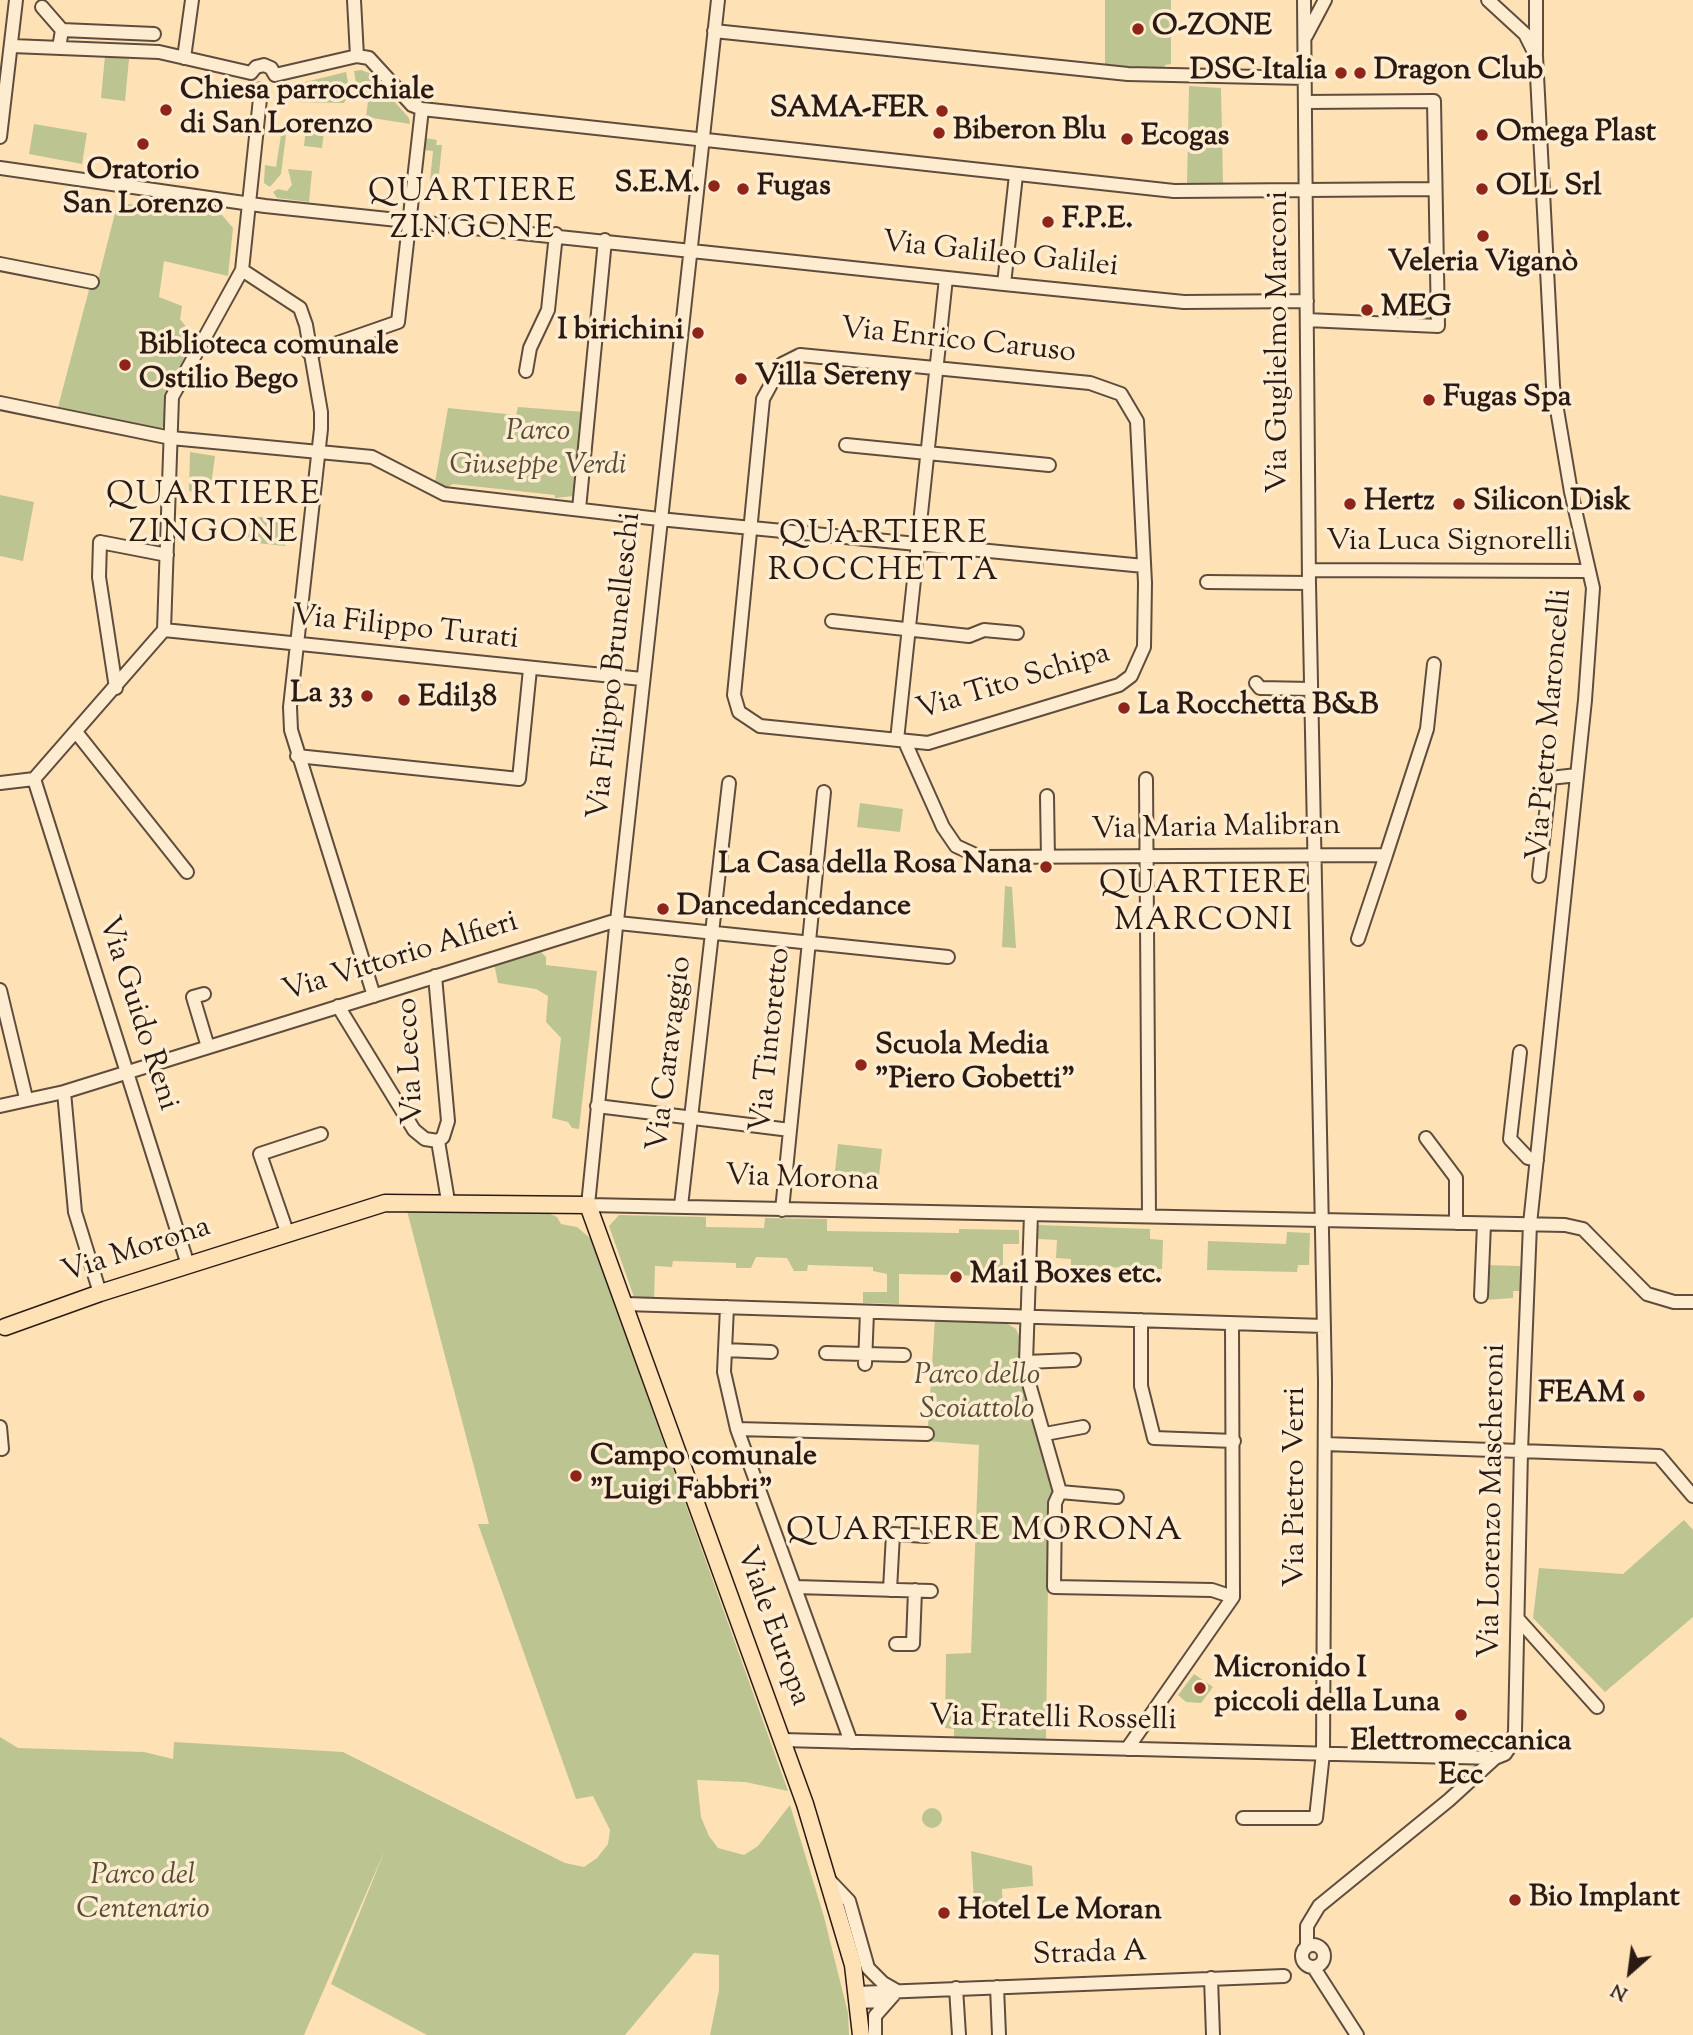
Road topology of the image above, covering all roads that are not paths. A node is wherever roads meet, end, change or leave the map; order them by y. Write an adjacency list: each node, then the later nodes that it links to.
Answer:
1 (16, 0): 15 (street)
2 (192, 0): 18 (street)
3 (354, 0): 16 (street)
4 (718, 0): 11 (street, Via Filippo Brunelleschi)
5 (1304, 0): 13 (street)
6 (1325, 0): 13 (street, Via Guglielmo Marconi)
7 (1488, 0): 17 (street, Via Pietro Maroncelli)
8 (1535, 0): 17 (street)
9 (42, 7): 10 (street)
10 (62, 30): 12 (street); 14 (street)
11 (714, 31): 21 (street); 26 (street, Via Filippo Brunelleschi)
12 (154, 34)
13 (1306, 37): 21 (street, Via Guglielmo Marconi)
14 (59, 48): 15 (street); 18 (street)
15 (8, 52): 25 (street)
16 (357, 56): 20 (street); 24 (street)
17 (1536, 57): 58 (street, Via Pietro Maroncelli)
18 (184, 58): 19 (street)
19 (251, 73): 20 (street); 22 (street)
20 (275, 75): 22 (street)
21 (1305, 78): 23 (street, Via Guglielmo Marconi)
22 (261, 89): 31 (street)
23 (1306, 102): 29 (street, Via Guglielmo Marconi); 30 (street)
24 (422, 109): 26 (street); 32 (street)
25 (0, 137)
26 (701, 139): 28 (street); 35 (street, Via Filippo Brunelleschi)
27 (0, 168): 31 (street, Via Galileo Galilei)
28 (1016, 175): 29 (street); 40 (street)
29 (1307, 189): 30 (street); 41 (street, Via Guglielmo Marconi)
30 (1435, 189): 42 (street)
31 (250, 204): 32 (street, Via Galileo Galilei); 37 (street)
32 (410, 220): 33 (street, Via Galileo Galilei); 43 (street)
33 (556, 234): 34 (street, Via Galileo Galilei); 45 (street)
34 (605, 240): 35 (street, Via Galileo Galilei); 52 (street)
35 (689, 250): 38 (street, Via Galileo Galilei); 53 (street, Via Filippo Brunelleschi)
36 (0, 264): 39 (street)
37 (242, 270): 43 (street); 47 (street)
38 (946, 278): 40 (street, Via Galileo Galilei); 44 (street)
39 (92, 282)
40 (1004, 284): 41 (street, Via Galileo Galilei)
41 (1307, 301): 42 (street, Via Guglielmo Marconi)
42 (1307, 320): 59 (street, Via Guglielmo Marconi)
43 (309, 353): 49 (street)
44 (936, 369): 50 (street); 54 (street, Via Enrico Caruso); 57 (street, Via Enrico Caruso)
45 (526, 371)
46 (0, 403): 47 (street)
47 (171, 438): 49 (street); 56 (street)
48 (846, 445): 50 (street)
49 (320, 450): 52 (street); 65 (street)
50 (927, 453): 51 (street); 55 (street)
51 (1049, 465)
52 (579, 509): 53 (street)
53 (659, 519): 54 (street); 68 (street, Via Filippo Brunelleschi)
54 (751, 527): 55 (street); 73 (street, Via Tito Schipa)
55 (918, 544): 57 (street); 63 (street)
56 (167, 555): 62 (street); 70 (street)
57 (1144, 566): 73 (street, Via Tito Schipa)
58 (1590, 571): 59 (street, Via Luca Signorelli); 75 (street, Via Pietro Maroncelli)
59 (1309, 577): 60 (street, Via Luca Signorelli); 71 (street, Via Guglielmo Marconi)
60 (1207, 582)
61 (832, 621): 63 (street)
62 (164, 630): 65 (street, Via Filippo Turati); 70 (street)
63 (908, 630): 64 (street); 73 (street)
64 (1017, 633)
65 (296, 646): 67 (street, Via Filippo Turati); 74 (street)
66 (1434, 664): 83 (street)
67 (530, 669): 68 (street, Via Filippo Turati); 74 (street)
68 (636, 678): 88 (street, Via Filippo Brunelleschi)
69 (1256, 683): 71 (street)
70 (116, 688): 72 (street)
71 (1311, 689): 82 (street, Via Guglielmo Marconi)
72 (76, 732): 76 (street); 86 (street)
73 (901, 741): 85 (street, Via Maria Malibran)
74 (297, 755): 96 (street)
75 (1577, 775): 87 (street); 110 (street, Via Pietro Maroncelli)
76 (34, 779): 78 (street); 100 (street, Via Guido Reni)
77 (1146, 779): 84 (street)
78 (0, 783)
79 (729, 783): 89 (street, Via Caravaggio)
80 (824, 793): 91 (street, Via Tintoretto)
81 (1047, 796): 85 (street, Via Maria Malibran)
82 (1313, 855): 83 (street, Via Maria Malibran); 84 (street, Via Maria Malibran); 117 (street, Via Guglielmo Marconi)
83 (1386, 855): 90 (street)
84 (1146, 857): 85 (street, Via Maria Malibran); 116 (street)
85 (1048, 859)
86 (187, 872)
87 (1539, 876)
88 (615, 923): 89 (street); 93 (street, Via Vittorio Alfieri); 104 (street, Via Filippo Brunelleschi)
89 (713, 933): 91 (street); 105 (street, Via Caravaggio)
90 (1358, 939)
91 (809, 943): 92 (street); 106 (street, Via Tintoretto)
92 (948, 957)
93 (435, 976): 96 (street, Via Vittorio Alfieri); 109 (street, Via Lecco)
94 (0, 990): 102 (street)
95 (204, 994): 98 (street)
96 (374, 996): 97 (street, Via Vittorio Alfieri)
97 (338, 1006): 98 (street, Via Vittorio Alfieri); 109 (street)
98 (208, 1047): 100 (street, Via Vittorio Alfieri)
99 (1520, 1052): 110 (street)
100 (128, 1072): 101 (street, Via Vittorio Alfieri); 122 (street, Via Guido Reni)
101 (64, 1092): 102 (street, Via Vittorio Alfieri); 123 (street)
102 (26, 1098): 103 (street, Via Vittorio Alfieri)
103 (0, 1105)
104 (597, 1106): 105 (street); 112 (street, Via Filippo Brunelleschi)
105 (690, 1117): 106 (street); 113 (street, Via Caravaggio)
106 (790, 1130): 114 (street, Via Tintoretto)
107 (321, 1135): 121 (street)
108 (1426, 1138): 118 (street)
109 (438, 1141): 111 (street)
110 (1537, 1160): 120 (street, Via Pietro Maroncelli)
111 (449, 1201): 112 (main road, Via Morona); 121 (main road, Via Morona)
112 (588, 1205): 113 (street, Via Morona); 126 (main road, Viale Europa)
113 (681, 1206): 114 (street, Via Morona)
114 (782, 1210): 115 (street, Via Morona)
115 (1031, 1214): 116 (street, Via Morona); 129 (street)
116 (1149, 1216): 117 (street, Via Morona)
117 (1319, 1220): 118 (street, Via Morona); 132 (street, Via Pietro Verri)
118 (1455, 1223): 119 (street, Via Morona)
119 (1484, 1224): 120 (street, Via Morona); 124 (street)
120 (1530, 1224): 125 (street, Via Morona); 149 (street, Via Lorenzo Mascheroni)
121 (287, 1232): 122 (main road, Via Morona)
122 (188, 1265): 123 (main road, Via Morona)
123 (100, 1293): 133 (main road, Via Morona)
124 (1481, 1296)
125 (1693, 1302)
126 (625, 1304): 127 (street); 162 (main road, Viale Europa)
127 (727, 1307): 128 (street); 134 (street)
128 (867, 1312): 129 (street); 138 (street)
129 (1026, 1317): 130 (street); 140 (street)
130 (1140, 1321): 131 (street); 146 (street)
131 (1232, 1324): 132 (street); 146 (street)
132 (1324, 1326): 147 (street, Via Pietro Verri)
133 (2, 1330)
134 (725, 1350): 135 (street); 143 (street)
135 (771, 1352)
136 (826, 1353): 138 (street)
137 (904, 1355): 138 (street)
138 (865, 1359)
139 (1074, 1360): 140 (street)
140 (1026, 1362): 145 (street)
141 (0, 1427): 148 (street)
142 (1083, 1427): 145 (street)
143 (737, 1429): 144 (street); 154 (street)
144 (926, 1434)
145 (1045, 1434): 150 (street)
146 (1234, 1441): 158 (street)
147 (1325, 1444): 149 (street); 165 (street, Via Pietro Verri)
148 (2, 1449)
149 (1521, 1451): 151 (street); 159 (street, Via Lorenzo Mascheroni)
150 (1060, 1492): 152 (street); 158 (street)
151 (1693, 1496)
152 (1117, 1497)
153 (926, 1536): 155 (street)
154 (796, 1587): 155 (street); 163 (street)
155 (890, 1590): 156 (street)
156 (915, 1590): 157 (street); 160 (street)
157 (931, 1591)
158 (1233, 1597): 164 (street)
159 (1518, 1619): 161 (street); 166 (street, Via Lorenzo Mascheroni)
160 (896, 1644)
161 (1597, 1707)
162 (782, 1740): 163 (street, Via Fratelli Rosselli); 168 (main road, Viale Europa)
163 (851, 1742): 164 (street, Via Fratelli Rosselli)
164 (1126, 1749): 165 (street, Via Fratelli Rosselli)
165 (1323, 1754): 166 (street, Via Fratelli Rosselli); 167 (street)
166 (1489, 1758): 180 (street, Via Lorenzo Mascheroni)
167 (1243, 1818)
168 (829, 1880): 173 (street); 174 (main road, Viale Europa)
169 (1284, 1976): 170 (street, Strada A)
170 (1211, 1978): 171 (street, Strada A); 179 (street)
171 (997, 1987): 172 (street, Strada A); 178 (street)
172 (956, 1988): 173 (street, Strada A); 177 (street)
173 (897, 1991): 174 (street, Strada A); 176 (street)
174 (858, 1997): 175 (main road, Viale Europa)
175 (861, 2035)
176 (875, 2035)
177 (959, 2035)
178 (999, 2035)
179 (1213, 2035)
180 (1357, 2035)

